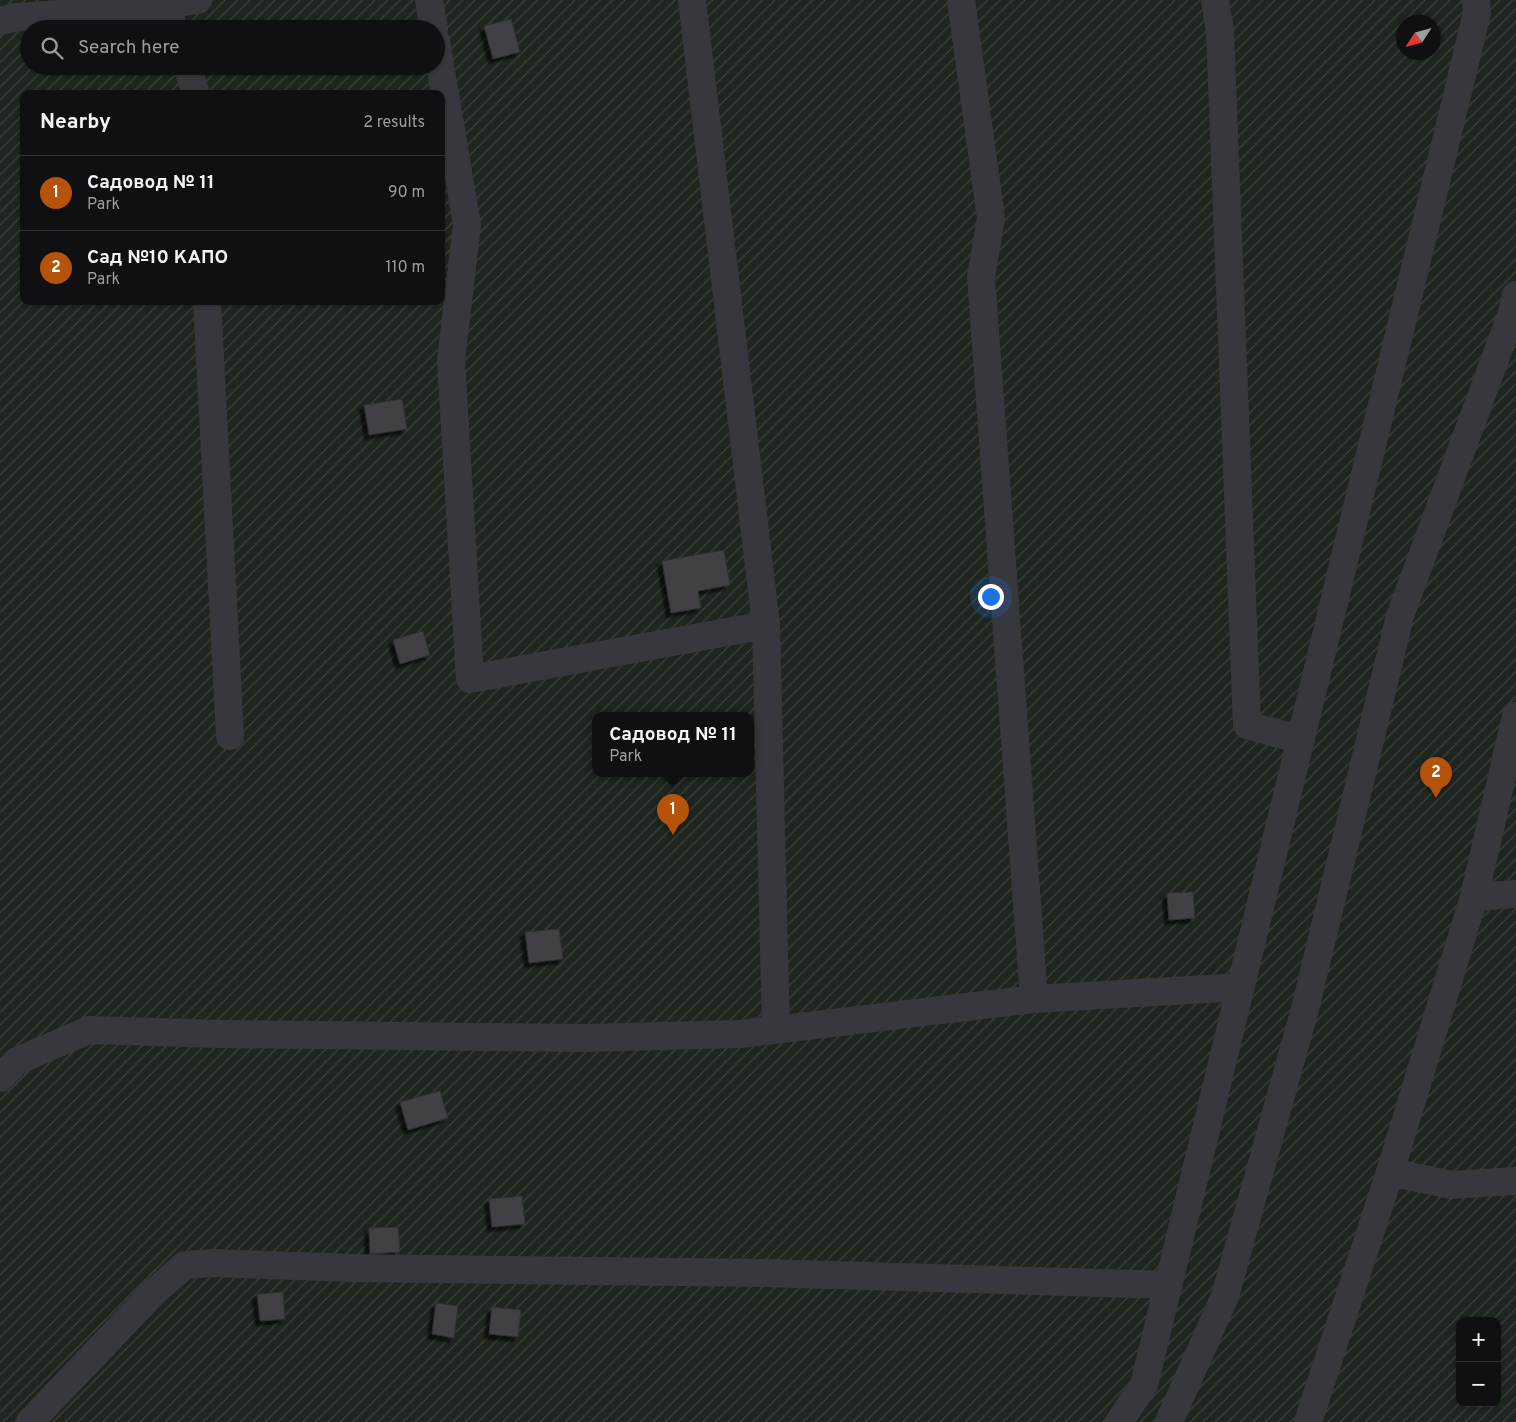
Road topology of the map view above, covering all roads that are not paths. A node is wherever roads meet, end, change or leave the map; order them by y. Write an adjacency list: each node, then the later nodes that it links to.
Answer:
1 (198, 0): 7 (lane)
2 (429, 0): 8 (lane)
3 (692, 0): 17 (lane)
4 (961, 0): 24 (lane)
5 (1215, 0): 20 (lane)
6 (1476, 0): 20 (lane)
7 (168, 11): 9 (lane)
8 (432, 20)
9 (0, 21)
10 (190, 75): 12 (lane)
11 (442, 75): 13 (lane)
12 (195, 90)
13 (444, 90)
14 (445, 94): 17 (lane)
15 (1516, 295): 32 (lane)
16 (207, 305): 19 (lane)
17 (766, 625): 25 (lane)
18 (1516, 716): 22 (lane)
19 (230, 736)
20 (1301, 740): 23 (lane)
21 (1516, 894): 22 (lane)
22 (1474, 897): 27 (lane)
23 (1241, 987): 24 (lane); 29 (lane)
24 (1034, 999): 25 (lane)
25 (776, 1030): 26 (lane)
26 (0, 1078)
27 (1390, 1172): 28 (lane); 33 (lane)
28 (1516, 1181)
29 (1169, 1285): 30 (lane); 31 (lane)
30 (30, 1422)
31 (1119, 1422)
32 (1170, 1422)
33 (1308, 1422)

